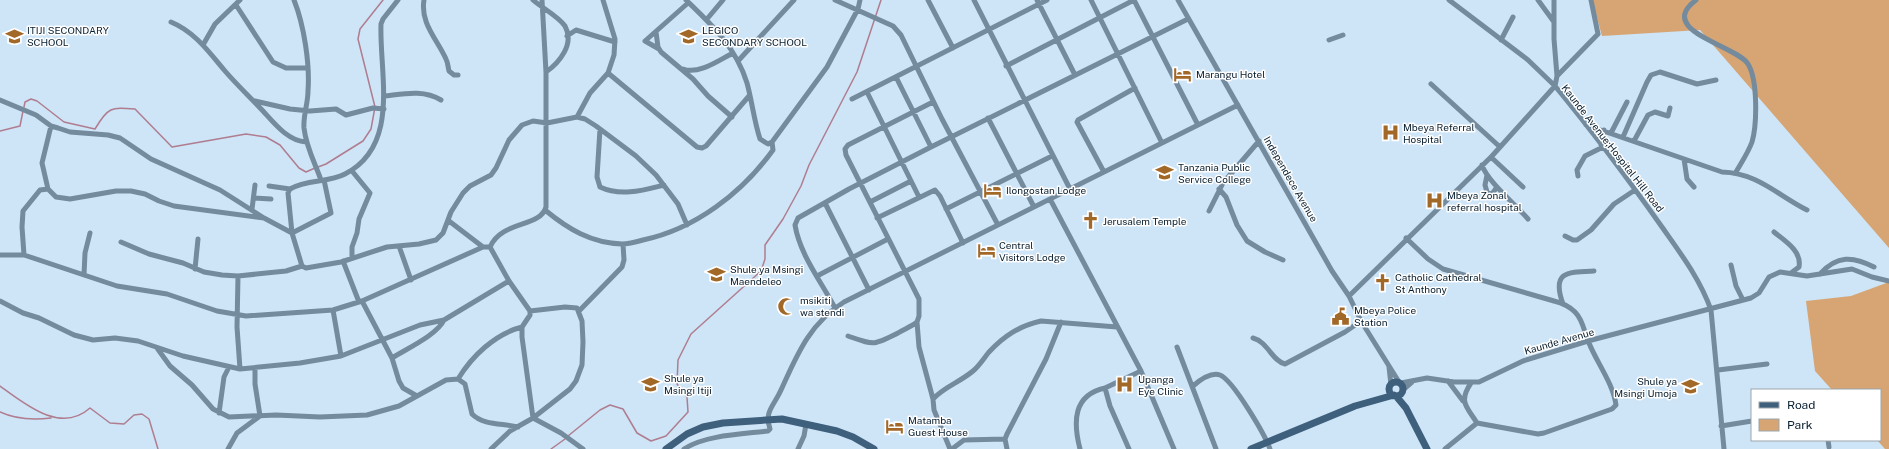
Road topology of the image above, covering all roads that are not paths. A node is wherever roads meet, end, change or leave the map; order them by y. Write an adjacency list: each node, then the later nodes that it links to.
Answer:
1 (240, 0): 25 (street)
2 (294, 0): 52 (street)
3 (398, 0): 66 (street)
4 (424, 0): 56 (street)
5 (533, 0): 26 (street)
6 (542, 0): 26 (street)
7 (604, 0): 42 (street)
8 (723, 0): 30 (street)
9 (794, 0): 48 (street)
10 (835, 0): 27 (street)
11 (860, 0): 27 (street)
12 (928, 0): 44 (street)
13 (974, 0): 34 (street)
14 (1046, 0): 24 (street)
15 (1091, 0): 29 (street)
16 (1134, 0): 29 (street); 38 (street)
17 (1178, 0): 31 (street, Independece Avenue)
18 (1449, 0): 41 (street)
19 (1538, 0): 33 (street)
20 (1554, 0): 33 (street)
21 (1591, 0): 58 (street)
22 (1696, 0): 108 (street)
23 (687, 1): 30 (street); 35 (street)
24 (1038, 2): 34 (street); 39 (street)
25 (236, 4): 43 (street); 52 (street)
26 (542, 7): 37 (street); 54 (street)
27 (858, 9): 49 (street); 96 (street)
28 (1513, 17): 41 (street)
29 (1100, 18): 39 (street); 47 (street)
30 (707, 19): 46 (street)
31 (1188, 19): 38 (street); 75 (street, Independece Avenue)
32 (171, 22): 43 (street)
33 (1554, 22): 58 (street)
34 (988, 30): 44 (street); 50 (street)
35 (656, 32): 45 (street); 45 (street)
36 (1343, 35): 40 (street)
37 (567, 36): 42 (street); 54 (street)
38 (1153, 36): 47 (street); 85 (street)
39 (1057, 40): 50 (street); 57 (street)
40 (1329, 40)
41 (1501, 40): 63 (street)
42 (615, 42): 55 (street)
43 (204, 45): 72 (street)
44 (953, 48): 49 (street)
45 (659, 49): 51 (street)
46 (733, 53): 48 (street); 53 (street)
47 (1118, 53): 57 (street); 64 (street)
48 (738, 61): 67 (street)
49 (917, 66): 59 (street); 73 (street)
50 (1006, 66): 71 (street)
51 (678, 67): 53 (street); 60 (street)
52 (308, 68): 78 (street)
53 (700, 69): 60 (street)
54 (546, 72): 83 (street)
55 (608, 72): 80 (street); 81 (street)
56 (458, 74)
57 (1075, 75): 71 (street)
58 (1557, 76): 63 (street)
59 (896, 77): 65 (street); 79 (street)
60 (693, 79): 80 (street)
61 (1716, 80): 92 (street)
62 (1431, 84): 100 (street)
63 (1555, 86): 84 (street, Kaunde Avenue;Hospital Hill Road); 100 (street, Kaunde Avenue;Hospital Hill Road)
64 (1135, 88): 97 (street); 107 (street)
65 (867, 92): 68 (street); 87 (street)
66 (384, 96): 70 (street); 76 (street)
67 (750, 96): 80 (street); 96 (street)
68 (852, 99)
69 (0, 100): 86 (street)
70 (441, 100)
71 (1024, 100): 82 (street); 101 (street)
72 (254, 101): 78 (street); 95 (street)
73 (934, 102): 79 (street); 91 (street)
74 (1627, 102): 90 (street)
75 (1238, 105): 85 (street); 93 (street, Independece Avenue)
76 (378, 108): 78 (street); 106 (street)
77 (1670, 108): 94 (street)
78 (305, 110): 95 (street)
79 (914, 112): 87 (street); 99 (street)
80 (732, 117)
81 (577, 118): 83 (street); 88 (street)
82 (988, 118): 91 (street); 109 (street)
83 (547, 123): 136 (street); 142 (street)
84 (1585, 124): 89 (street); 98 (street, Kaunde Avenue;Hospital Hill Road)
85 (1198, 125): 97 (street)
86 (50, 126): 121 (street); 134 (street)
87 (884, 126): 104 (street); 114 (street)
88 (600, 129): 116 (street); 116 (street)
89 (1604, 130): 90 (street); 98 (street)
90 (1611, 133): 92 (street)
91 (951, 137): 99 (street); 126 (street)
92 (1623, 137): 94 (street)
93 (1259, 141): 124 (street); 179 (street, Independece Avenue)
94 (1634, 141): 103 (street)
95 (306, 142): 112 (street)
96 (772, 142): 143 (street)
97 (1162, 143): 107 (street)
98 (1602, 146): 111 (street); 125 (street, Kaunde Avenue;Hospital Hill Road)
99 (931, 147): 104 (street)
100 (1500, 147): 102 (street, Kaunde Avenue;Hospital Hill Road)
101 (1052, 156): 109 (street); 123 (street)
102 (1492, 156): 105 (street, Kaunde Avenue;Hospital Hill Road); 119 (street)
103 (1684, 159): 108 (street); 120 (street)
104 (902, 162): 113 (street); 114 (street)
105 (1482, 165): 110 (street); 149 (street, Kaunde Avenue;Hospital Hill Road)
106 (352, 171): 112 (street); 160 (street)
107 (1104, 172): 123 (street)
108 (1736, 172): 138 (street)
109 (1017, 174): 126 (street); 133 (street)
110 (1487, 175): 118 (street); 118 (street)
111 (1578, 176)
112 (323, 180): 122 (street); 145 (street)
113 (911, 181): 127 (street); 132 (street)
114 (860, 183): 131 (street); 132 (street)
115 (255, 185): 128 (street)
116 (664, 185): 143 (street)
117 (269, 186): 122 (street)
118 (1497, 187): 141 (street)
119 (1522, 187)
120 (1694, 188)
121 (48, 189): 139 (street); 159 (street)
122 (290, 189): 145 (street)
123 (1070, 189): 130 (street)
124 (1219, 189): 137 (street); 162 (street)
125 (1636, 190): 148 (street); 186 (street, Kaunde Avenue;Hospital Hill Road)
126 (981, 192): 135 (street); 144 (street)
127 (919, 197): 135 (street); 140 (street)
128 (254, 198): 129 (street); 134 (street)
129 (271, 199)
130 (1050, 199): 133 (street); 195 (street)
131 (825, 202): 161 (street); 174 (street)
132 (870, 202): 140 (street)
133 (1034, 207): 144 (street)
134 (252, 209): 139 (street)
135 (946, 209): 153 (street)
136 (545, 210): 154 (street); 157 (street)
137 (1209, 210)
138 (1807, 210)
139 (264, 218): 145 (street)
140 (878, 218): 151 (street)
141 (1528, 219)
142 (449, 221): 155 (street); 156 (street)
143 (687, 225): 154 (street)
144 (998, 225): 153 (street)
145 (292, 232): 165 (street)
146 (1774, 232): 170 (street)
147 (90, 233): 172 (street)
148 (1565, 236)
149 (1406, 238): 179 (street, Kaunde Avenue;Hospital Hill Road); 183 (street)
150 (198, 239): 167 (street)
151 (888, 239): 161 (street); 168 (street)
152 (121, 242): 167 (street)
153 (963, 243): 168 (street)
154 (623, 244): 188 (street)
155 (399, 246): 160 (street); 175 (street)
156 (483, 247): 157 (street); 175 (street)
157 (490, 247): 177 (street)
158 (0, 255): 159 (street)
159 (24, 255): 172 (street)
160 (352, 258): 163 (street)
161 (853, 258): 174 (street); 178 (street)
162 (1283, 260)
163 (343, 262): 165 (street); 182 (street)
164 (1731, 265): 180 (street)
165 (302, 266): 173 (street)
166 (1874, 267): 171 (street)
167 (195, 269): 173 (street)
168 (904, 271): 178 (street); 192 (street)
169 (1594, 271): 183 (street)
170 (1791, 273): 171 (street); 180 (street, Kaunde Avenue)
171 (1820, 274): 176 (street)
172 (84, 275): 189 (street)
173 (238, 276): 189 (street)
174 (817, 276): 184 (street)
175 (411, 280): 182 (street)
176 (1889, 280)
177 (509, 281): 187 (street); 190 (street)
178 (869, 290): 184 (street)
179 (1349, 296): 191 (street, Independece Avenue)
180 (1743, 300): 186 (street, Kaunde Avenue)
181 (0, 301): 201 (street)
182 (360, 302): 185 (street); 198 (street)
183 (1563, 304): 199 (street)
184 (835, 308): 225 (street)
185 (333, 310): 189 (street); 202 (street)
186 (1711, 310): 199 (street, Kaunde Avenue); 209 (street, Kaunde Avenue;Hospital Hill Road)
187 (530, 311): 188 (street); 194 (street)
188 (579, 311): 224 (street)
189 (238, 315): 208 (street)
190 (444, 320): 198 (street); 203 (street)
191 (1361, 321): 197 (street); 206 (street, Independece Avenue)
192 (917, 322): 196 (street); 219 (street)
193 (1061, 322): 195 (street); 219 (street); 231 (street)
194 (522, 327): 211 (street); 224 (street)
195 (1117, 327): 210 (street)
196 (848, 336)
197 (1253, 338)
198 (382, 340): 202 (street); 203 (street)
199 (1588, 341): 213 (street, Kaunde Avenue); 228 (street)
200 (1177, 347): 214 (street)
201 (157, 348): 205 (street); 222 (street)
202 (341, 356): 207 (street)
203 (392, 358): 218 (street)
204 (1767, 364): 209 (street)
205 (229, 367): 208 (street); 222 (street)
206 (1389, 367): 215 (street); 217 (street, Independece Avenue)
207 (255, 368): 208 (street); 223 (street)
208 (240, 369)
209 (1718, 370): 229 (street, Kaunde Avenue;Hospital Hill Road)
210 (1141, 371): 216 (street); 246 (street)
211 (458, 379): 218 (street); 230 (street)
212 (1448, 381): 213 (street, Kaunde Avenue); 217 (street, Kaunde Avenue); 221 (street)
213 (1471, 383): 221 (street)
214 (1193, 386): 233 (street); 247 (street)
215 (1390, 386): 217 (main road); 217 (main road); 220 (main road)
216 (1105, 388): 244 (street); 245 (street)
217 (1399, 390): 220 (main road); 249 (main road)
218 (417, 396): 223 (street)
219 (933, 399): 242 (street)
220 (1375, 399): 233 (main road)
221 (1465, 404): 228 (street)
222 (219, 413): 223 (street)
223 (260, 416): 235 (street)
224 (533, 418): 230 (street); 237 (street)
225 (766, 419): 227 (main road); 238 (main road); 239 (street)
226 (1751, 421): 229 (street)
227 (806, 424): 240 (street); 241 (main road)
228 (1477, 424): 250 (street)
229 (1721, 426): 251 (street, Kaunde Avenue;Hospital Hill Road)
230 (518, 427): 236 (street)
231 (1005, 440): 242 (street); 243 (street)
232 (1828, 441): 234 (street)
233 (1269, 446): 248 (main road)
234 (1829, 447)
235 (228, 449)
236 (491, 449)
237 (584, 449)
238 (666, 449)
239 (684, 449)
240 (798, 449)
241 (874, 449)
242 (951, 449)
243 (1007, 449)
244 (1080, 449)
245 (1129, 449)
246 (1174, 449)
247 (1216, 449)
248 (1251, 449)
249 (1427, 449)
250 (1445, 449)
251 (1724, 449)

